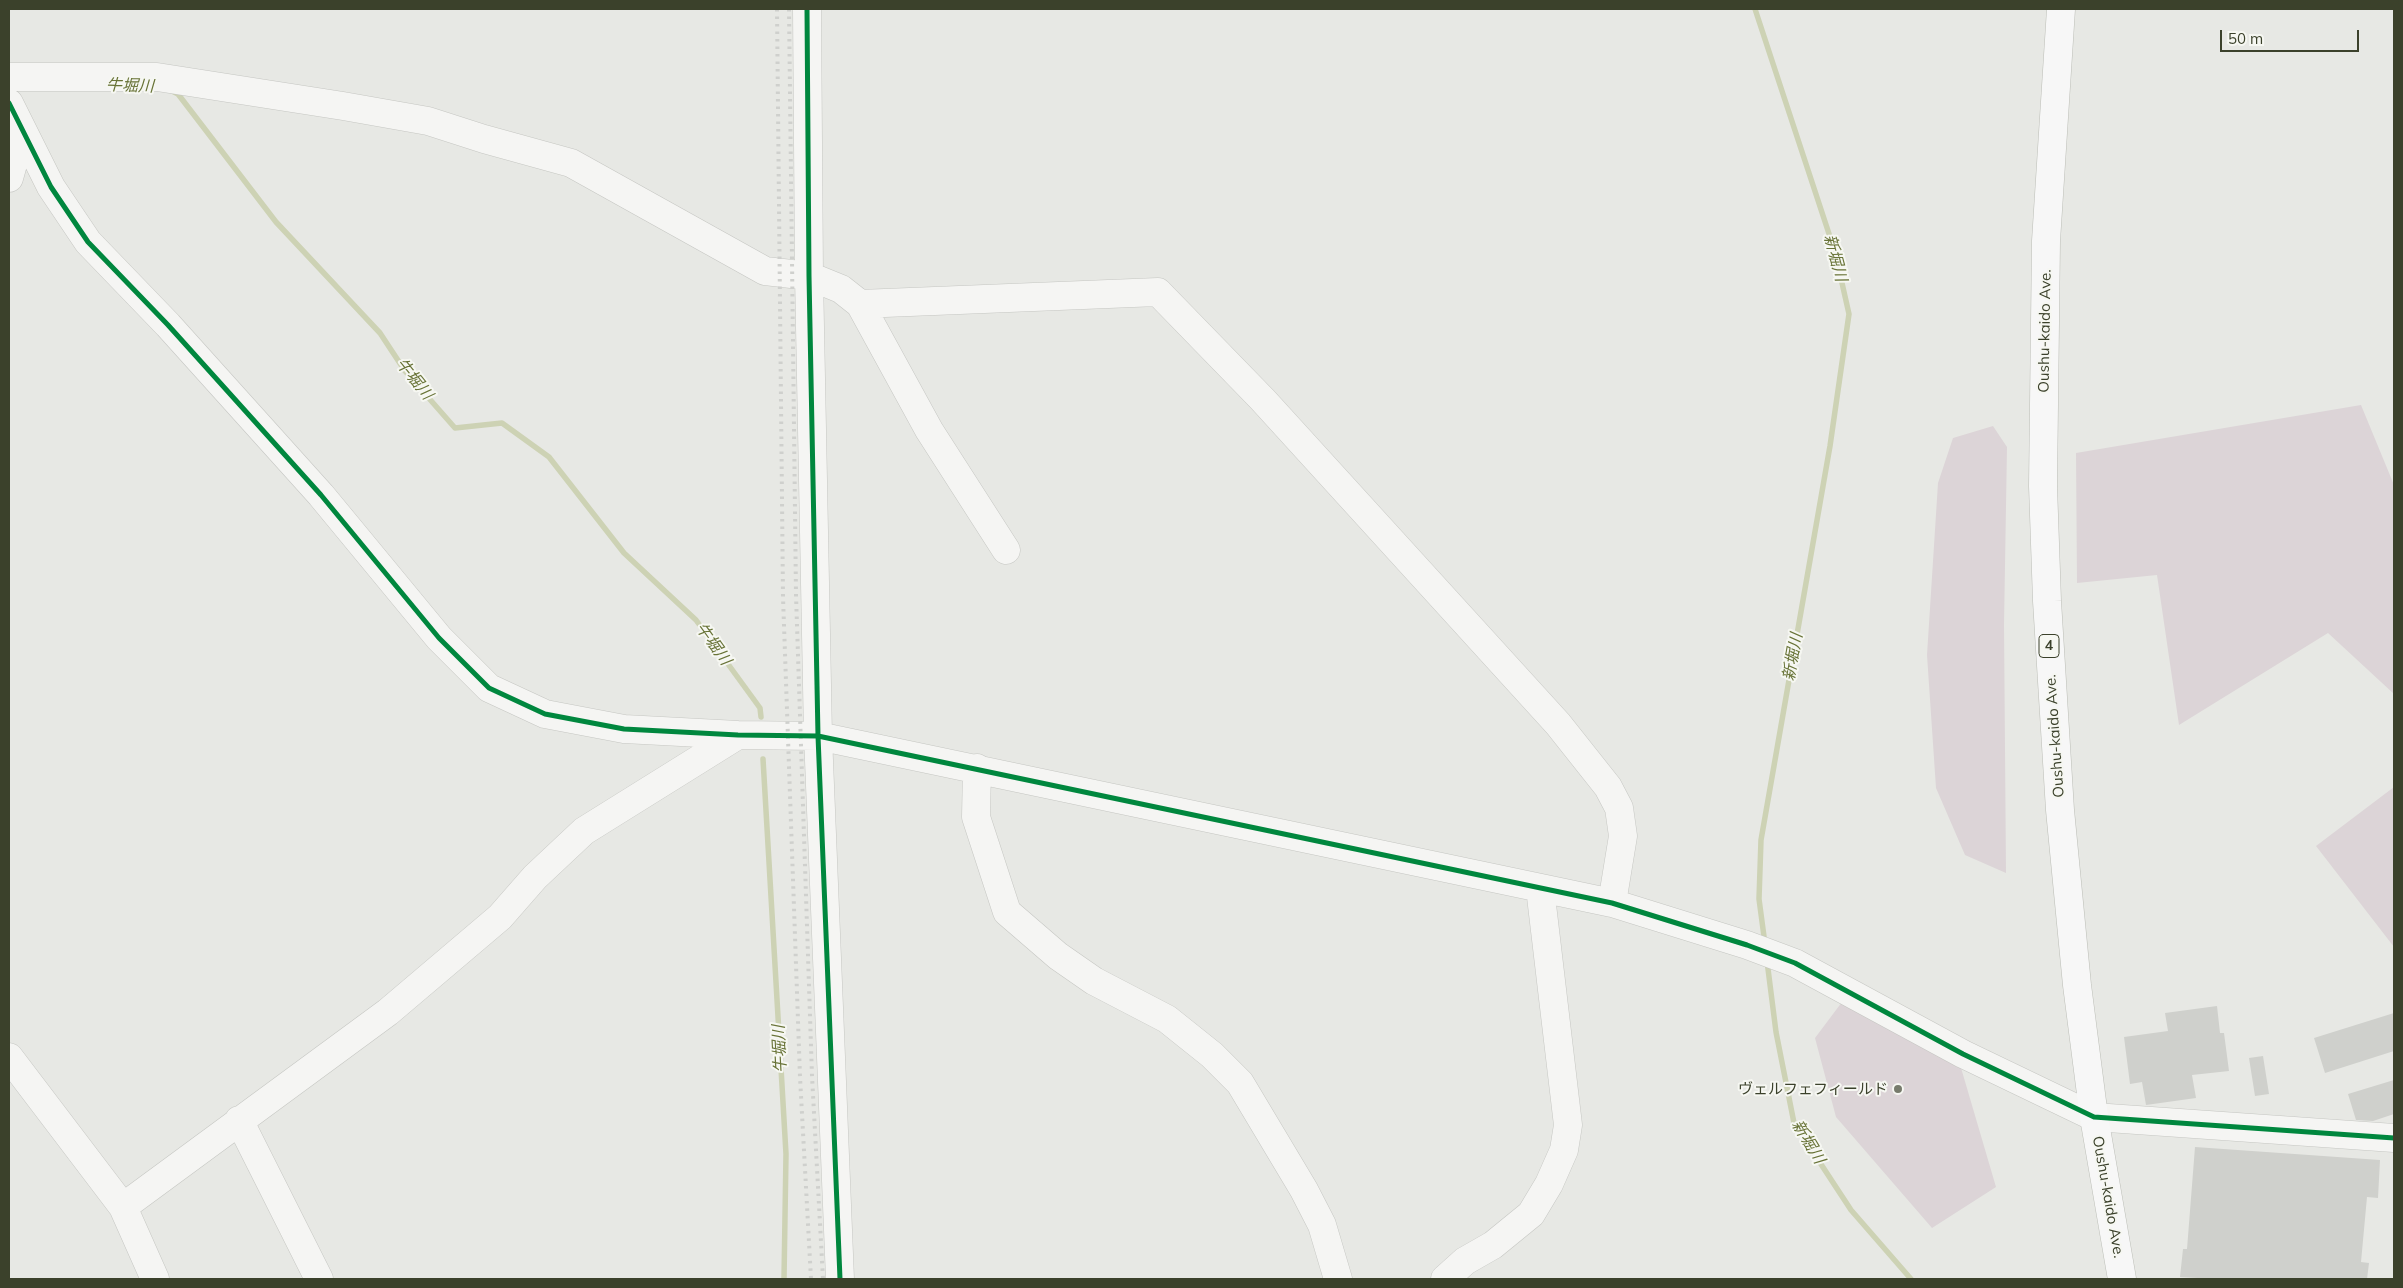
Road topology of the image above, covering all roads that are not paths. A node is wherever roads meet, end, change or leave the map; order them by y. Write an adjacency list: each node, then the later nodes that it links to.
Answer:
1 (807, 9): 7 (street)
2 (2062, 9): 16 (highway, Oushu-kaido Ave. / 4)
3 (9, 77): 7 (street)
4 (9, 102): 5 (street)
5 (22, 132): 6 (street); 10 (street)
6 (9, 178)
7 (809, 276): 8 (street); 11 (street)
8 (860, 304): 9 (street); 14 (street)
9 (1006, 550)
10 (738, 735): 11 (street); 17 (street)
11 (818, 736): 12 (street); 22 (street)
12 (977, 768): 13 (street); 23 (street)
13 (1540, 888): 14 (street); 24 (street)
14 (1612, 903): 16 (street)
15 (9, 1057): 19 (street)
16 (2094, 1117): 18 (street); 25 (highway, Oushu-kaido Ave. / 4)
17 (239, 1120): 19 (street); 21 (street)
18 (2394, 1138)
19 (123, 1207): 20 (street)
20 (155, 1279)
21 (319, 1279)
22 (840, 1279)
23 (1338, 1279)
24 (1445, 1279)
25 (2122, 1279)

